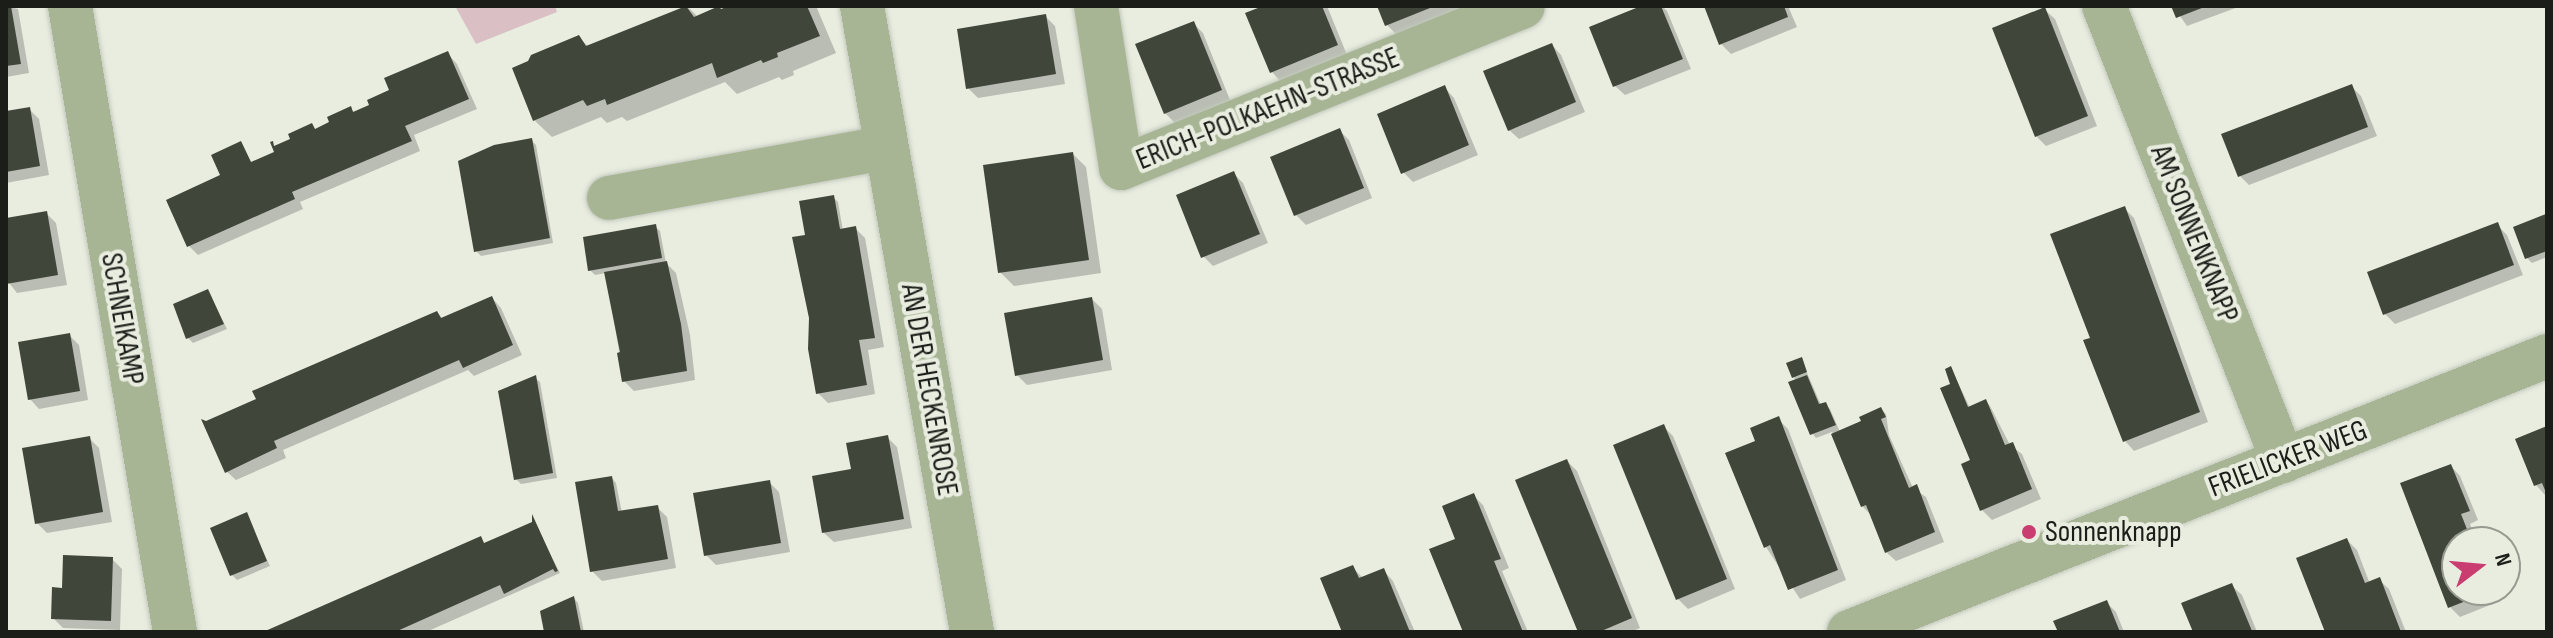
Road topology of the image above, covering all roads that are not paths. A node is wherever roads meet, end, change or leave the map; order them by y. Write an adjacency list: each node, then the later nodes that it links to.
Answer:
1 (70, 6): 10 (street, SCHNEIKAMP)
2 (862, 6): 6 (street, AN DER HECKENROSE)
3 (1096, 6): 4 (street, ERICH-POLKAEHN-STRASSE)
4 (1523, 6)
5 (2104, 6): 9 (street, AM SONNENKNAPP)
6 (885, 148): 7 (street); 11 (street, AN DER HECKENROSE)
7 (609, 198)
8 (2547, 356): 9 (street, FRIELICKER WEG)
9 (2283, 461): 12 (street, FRIELICKER WEG)
10 (175, 632)
11 (972, 632)
12 (1849, 632)

